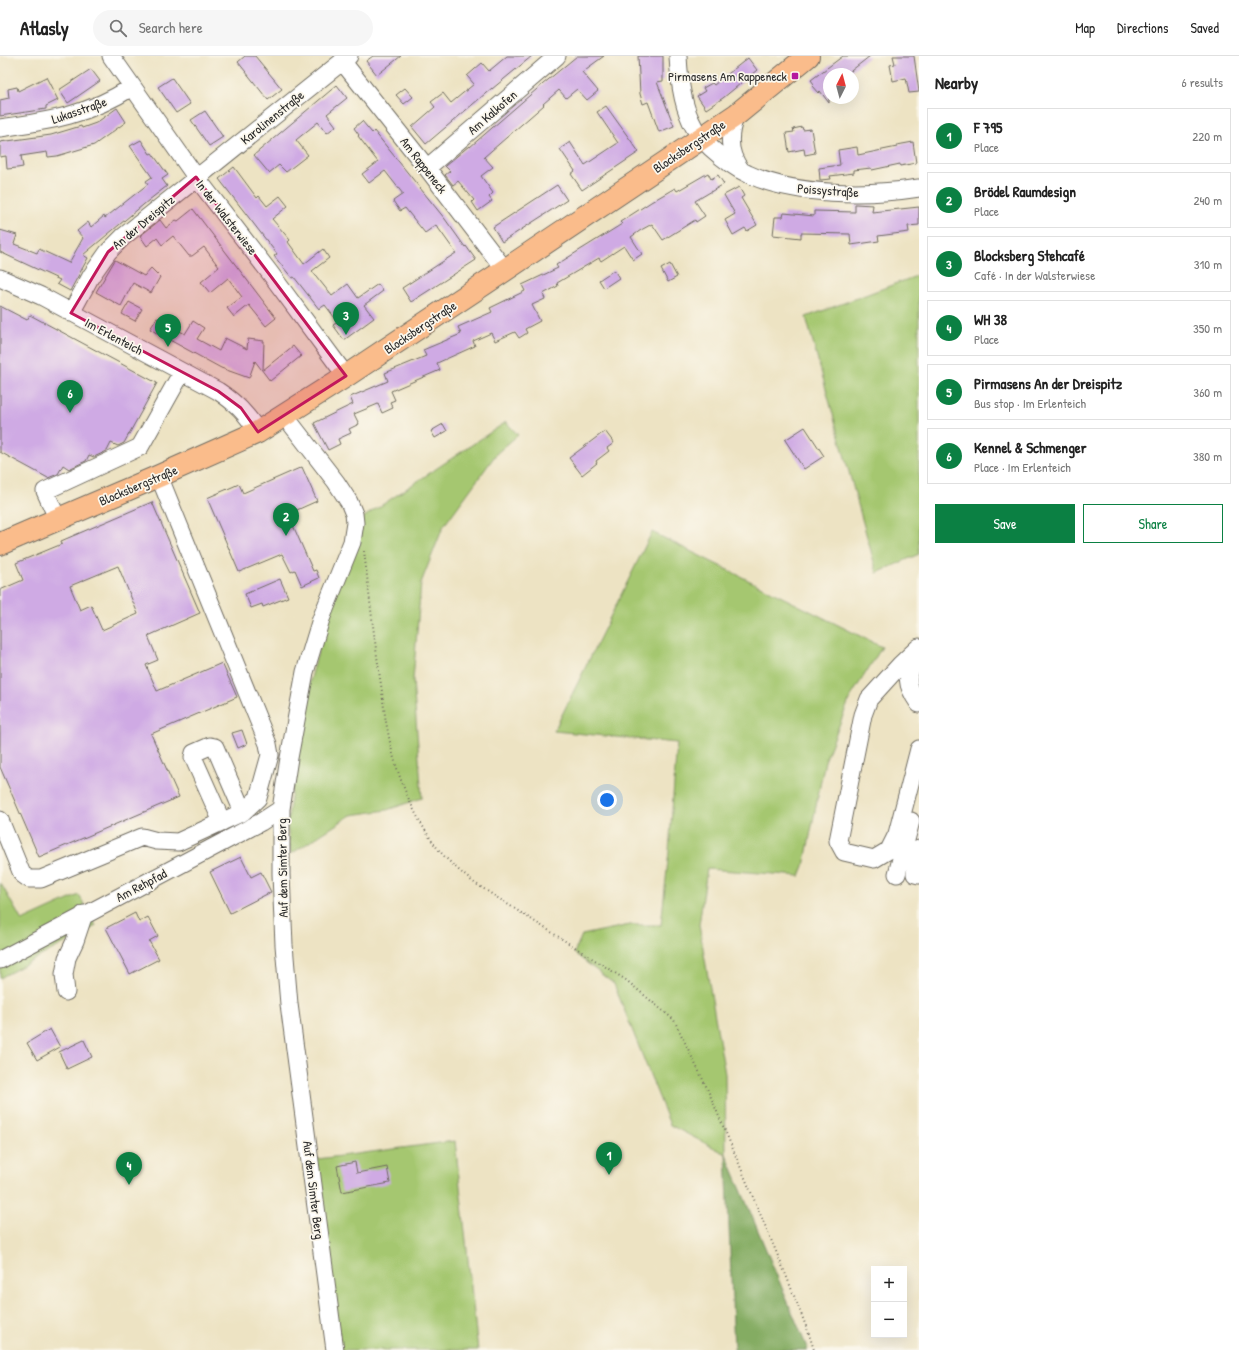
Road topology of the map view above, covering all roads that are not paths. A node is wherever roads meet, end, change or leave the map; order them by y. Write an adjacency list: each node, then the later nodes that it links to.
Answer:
1 (111, 56): 6 (street, In der Walsterwiese)
2 (557, 56): 10 (street, Am Kalkofen)
3 (678, 56): 9 (street, Poissystraße)
4 (808, 56): 7 (main road, Blocksbergstraße)
5 (345, 59): 10 (street, Am Rappeneck); 12 (street, Karolinenstraße)
6 (132, 86): 8 (street, Lukasstraße); 12 (street, In der Walsterwiese)
7 (736, 115): 9 (main road, Blocksbergstraße); 11 (street)
8 (0, 128)
9 (701, 138): 11 (street, Poissystraße); 14 (main road, Blocksbergstraße)
10 (427, 168): 14 (street, Am Rappeneck)
11 (741, 170): 13 (street, Poissystraße)
12 (196, 178): 16 (street, An der Dreispitz); 18 (street, In der Walsterwiese)
13 (919, 188)
14 (505, 270): 18 (main road, Blocksbergstraße)
15 (0, 278): 16 (street, Im Erlenteich)
16 (71, 313): 17 (street, Im Erlenteich)
17 (182, 372): 20 (street, Im Erlenteich); 22 (street)
18 (346, 376): 19 (main road, Blocksbergstraße)
19 (285, 416): 20 (main road, Blocksbergstraße); 29 (street, Auf dem Simter Berg)
20 (258, 432): 21 (main road, Blocksbergstraße)
21 (159, 476): 22 (main road, Blocksbergstraße); 30 (street)
22 (58, 520): 23 (main road, Blocksbergstraße)
23 (0, 544)
24 (919, 647): 27 (street)
25 (919, 658): 26 (street)
26 (919, 704)
27 (919, 749)
28 (919, 791): 34 (street)
29 (281, 809): 36 (street, Am Rehpfad); 39 (street, Auf dem Simter Berg)
30 (243, 812): 32 (street); 32 (street)
31 (0, 820): 32 (street)
32 (222, 822)
33 (919, 849): 35 (street)
34 (897, 874)
35 (919, 875)
36 (84, 914): 37 (street, Am Rehpfad); 38 (street)
37 (0, 960)
38 (66, 992)
39 (335, 1350)

